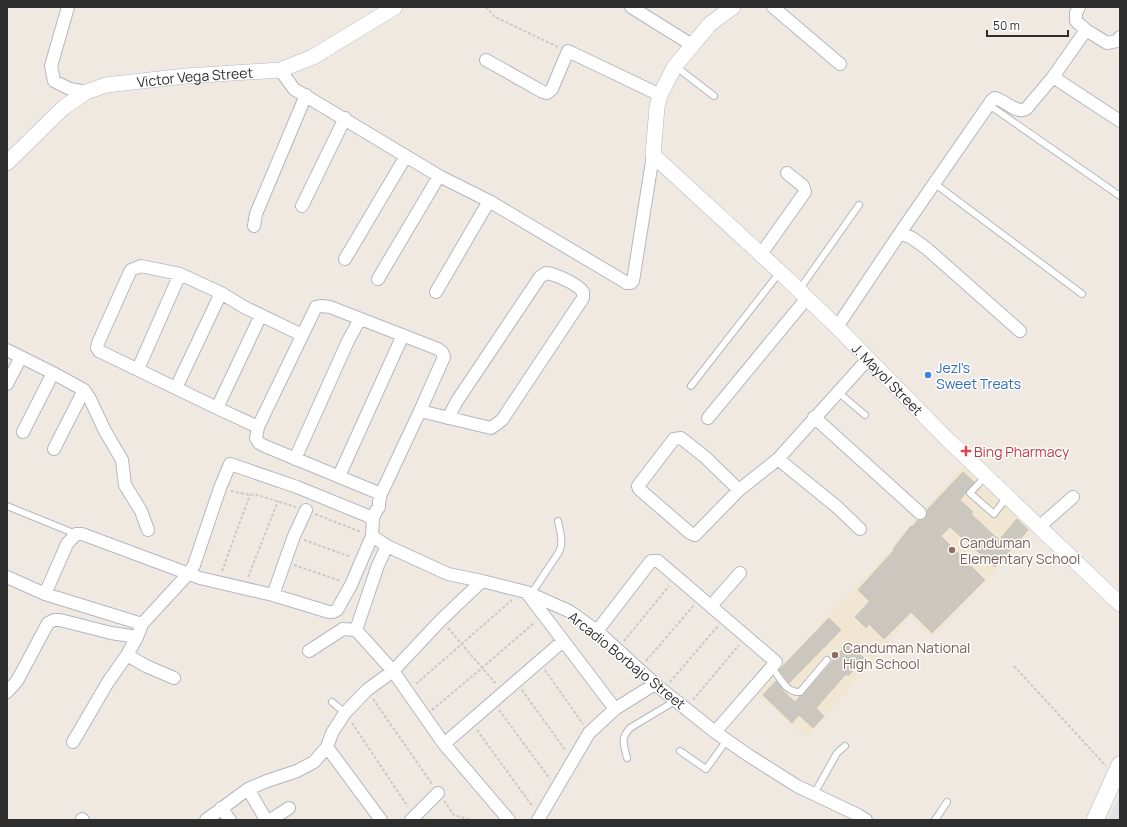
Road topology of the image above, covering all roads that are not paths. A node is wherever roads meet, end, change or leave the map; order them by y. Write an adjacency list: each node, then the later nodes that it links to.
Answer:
1 (68, 7): 15 (street)
2 (395, 7): 13 (street, Victor Vega Street)
3 (631, 7): 9 (street)
4 (733, 7): 9 (street)
5 (773, 7): 11 (street)
6 (1079, 7): 7 (street)
7 (1086, 30): 8 (street); 14 (street)
8 (1120, 37)
9 (692, 45): 12 (street)
10 (486, 60): 16 (street)
11 (840, 64)
12 (675, 66): 16 (street); 18 (lane)
13 (280, 70): 15 (street, Victor Vega Street); 17 (street)
14 (1053, 77): 19 (street); 21 (street)
15 (86, 92): 24 (street, Victor Vega Street)
16 (660, 94): 22 (street)
17 (306, 95): 20 (street); 32 (street)
18 (714, 96)
19 (989, 105): 27 (street); 28 (lane)
20 (345, 118): 23 (street); 31 (street)
21 (1120, 121)
22 (653, 155): 29 (street); 34 (street, J. Mayol Street)
23 (406, 156): 26 (street); 35 (street)
24 (7, 163)
25 (787, 173): 34 (street)
26 (439, 176): 29 (street); 38 (street)
27 (934, 183): 33 (street); 42 (lane)
28 (1120, 196)
29 (488, 201): 39 (street)
30 (859, 205): 41 (lane)
31 (302, 206)
32 (254, 226)
33 (900, 233): 45 (street); 46 (street)
34 (761, 254): 36 (street, J. Mayol Street)
35 (345, 259)
36 (780, 272): 41 (street, J. Mayol Street); 55 (lane)
37 (180, 274): 40 (street); 52 (street); 52 (street)
38 (378, 279)
39 (436, 292)
40 (221, 293): 43 (street); 56 (street)
41 (803, 294): 45 (street, J. Mayol Street); 63 (street)
42 (1082, 294)
43 (261, 315): 47 (street); 59 (street)
44 (360, 319): 47 (street); 48 (street); 68 (street)
45 (837, 327): 51 (street, J. Mayol Street)
46 (1020, 331)
47 (302, 335): 65 (street)
48 (403, 335): 60 (street); 70 (street)
49 (7, 350): 50 (street)
50 (21, 357): 53 (street); 54 (street)
51 (868, 359): 58 (street); 71 (street, J. Mayol Street)
52 (138, 369): 56 (street)
53 (53, 372): 57 (street); 66 (street)
54 (7, 384)
55 (691, 386)
56 (176, 388): 59 (street)
57 (84, 390): 67 (street); 82 (street)
58 (838, 392): 61 (lane); 64 (street)
59 (217, 408): 65 (street)
60 (420, 411): 62 (street); 76 (street)
61 (865, 415)
62 (448, 418): 62 (street)
63 (708, 418)
64 (814, 418): 69 (street); 78 (street)
65 (258, 426): 68 (street)
66 (23, 432)
67 (54, 449)
68 (295, 459): 70 (street)
69 (778, 459): 72 (street); 81 (street)
70 (339, 476): 76 (street)
71 (986, 476): 73 (street, J. Mayol Street); 73 (lane)
72 (739, 490): 72 (street)
73 (1008, 497): 80 (street, J. Mayol Street)
74 (1073, 497): 80 (street)
75 (7, 506): 83 (lane)
76 (377, 506): 84 (street); 87 (street)
77 (306, 510): 92 (street)
78 (920, 513)
79 (558, 521): 90 (lane)
80 (1039, 527): 93 (street, J. Mayol Street)
81 (860, 529)
82 (148, 530)
83 (76, 534): 87 (street); 91 (street)
84 (372, 536): 85 (street, Arcadio Borbajo Street); 92 (street)
85 (387, 546): 89 (street, Arcadio Borbajo Street); 96 (street)
86 (740, 573): 94 (street)
87 (189, 574): 92 (street); 95 (street)
88 (7, 577): 91 (street)
89 (482, 581): 90 (street, Arcadio Borbajo Street); 104 (street)
90 (526, 593): 97 (street, Arcadio Borbajo Street); 99 (street)
91 (45, 594): 95 (street)
92 (272, 595)
93 (1120, 604)
94 (712, 606): 97 (street); 103 (street)
95 (142, 624): 98 (street)
96 (356, 630): 100 (street); 104 (street)
97 (597, 631): 106 (street, Arcadio Borbajo Street)
98 (138, 637): 101 (street); 107 (street)
99 (563, 641): 110 (street); 115 (street)
100 (309, 651)
101 (128, 655): 105 (street); 114 (street)
102 (827, 660): 103 (lane)
103 (771, 667): 112 (street)
104 (393, 671): 111 (street); 115 (street)
105 (174, 678)
106 (659, 687): 108 (street, Arcadio Borbajo Street); 110 (street)
107 (7, 692)
108 (675, 701): 112 (street, Arcadio Borbajo Street); 119 (lane)
109 (332, 702): 111 (lane)
110 (615, 709): 128 (street)
111 (345, 713): 116 (street)
112 (715, 732): 113 (street, Arcadio Borbajo Street)
113 (727, 740): 118 (lane); 123 (street, Arcadio Borbajo Street)
114 (73, 742)
115 (444, 744): 132 (street)
116 (327, 746): 121 (street); 131 (street)
117 (846, 746): 123 (lane)
118 (680, 751)
119 (627, 758)
120 (1118, 773): 135 (main road)
121 (248, 789): 125 (street); 126 (street)
122 (438, 793): 127 (street)
123 (814, 794): 133 (street, Arcadio Borbajo Street)
124 (947, 802): 134 (lane)
125 (221, 808): 129 (street); 130 (street)
126 (289, 808)
127 (413, 818)
128 (539, 818)
129 (206, 820)
130 (230, 820)
131 (381, 820)
132 (510, 820)
133 (866, 820)
134 (935, 820)
135 (1095, 820)

